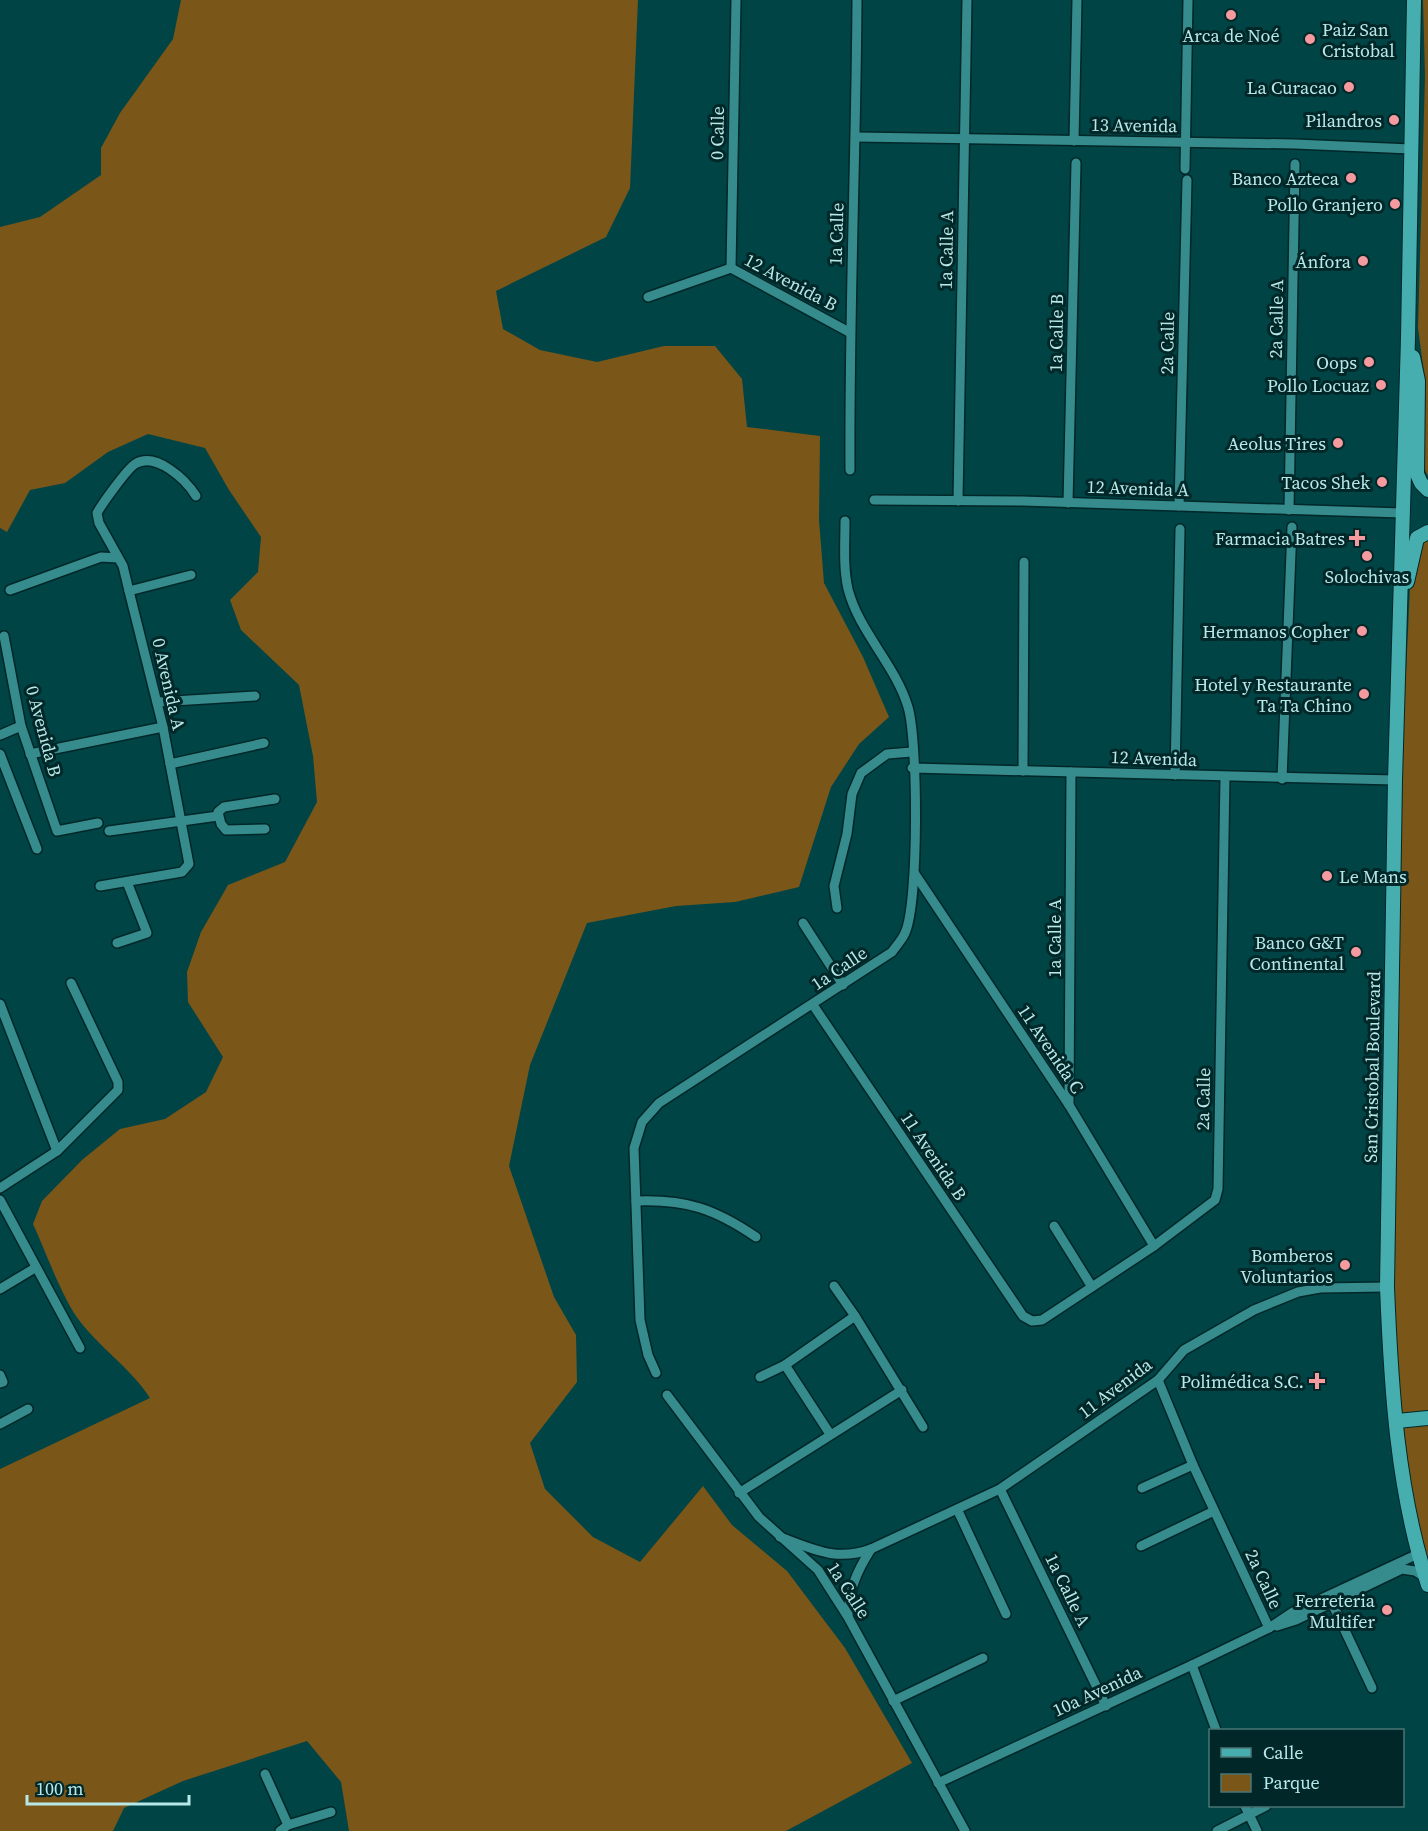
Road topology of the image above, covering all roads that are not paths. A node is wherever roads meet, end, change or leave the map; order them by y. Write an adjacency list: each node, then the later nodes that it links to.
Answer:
1 (736, 0): 16 (street, 0 Calle)
2 (857, 0): 7 (street, 1a Calle)
3 (967, 0): 8 (street, 1a Calle A)
4 (1077, 0): 9 (street)
5 (1188, 0): 10 (street)
6 (1414, 0): 11 (main road, San Cristobal Boulevard)
7 (856, 137): 8 (street, 13 Avenida); 18 (street, 1a Calle)
8 (965, 140): 9 (street, 13 Avenida); 24 (street, 1a Calle A)
9 (1074, 141): 10 (street, 13 Avenida)
10 (1183, 142): 11 (street, 13 Avenida); 14 (street)
11 (1411, 149): 19 (main road, San Cristobal Boulevard)
12 (1077, 163): 25 (street, 1a Calle B)
13 (1296, 164): 27 (street, 2a Calle A)
14 (1185, 169)
15 (1187, 180): 26 (street, 2a Calle)
16 (732, 268): 17 (street, 12 Avenida B); 18 (street, 12 Avenida B)
17 (648, 297)
18 (849, 332): 20 (street, 1a Calle)
19 (1408, 338): 21 (main road); 28 (main road, San Cristobal Boulevard)
20 (850, 470)
21 (1428, 490)
22 (196, 496): 33 (street, 0 Avenida A)
23 (874, 501): 24 (street, 12 Avenida A)
24 (958, 501): 25 (street, 12 Avenida A)
25 (1068, 502): 26 (street, 12 Avenida A)
26 (1179, 506): 27 (street, 12 Avenida A)
27 (1289, 510): 28 (street, 12 Avenida A)
28 (1402, 513): 41 (main road, San Cristobal Boulevard)
29 (845, 521): 46 (street, 1a Calle)
30 (1292, 527): 55 (street)
31 (1180, 529): 53 (street)
32 (1428, 532): 41 (main road)
33 (118, 558): 36 (street); 37 (street, 0 Avenida A)
34 (1023, 561): 51 (street)
35 (191, 575): 37 (street)
36 (10, 590)
37 (129, 591): 40 (street, 0 Avenida A)
38 (4, 636): 42 (street, 0 Avenida B)
39 (255, 696): 40 (street)
40 (157, 702): 43 (street, 0 Avenida A)
41 (1396, 718): 56 (main road, San Cristobal Boulevard)
42 (21, 726): 44 (street); 48 (street, 0 Avenida B)
43 (163, 727): 48 (street); 49 (street, 0 Avenida A)
44 (0, 735)
45 (264, 743): 49 (street)
46 (912, 752): 50 (street, 1a Calle); 67 (street)
47 (0, 754): 63 (street)
48 (30, 754): 60 (street, 0 Avenida B)
49 (170, 764): 59 (street, 0 Avenida A)
50 (912, 768): 51 (street, 12 Avenida); 64 (street, 1a Calle)
51 (1023, 771): 52 (street, 12 Avenida)
52 (1071, 772): 53 (street, 12 Avenida); 74 (street, 1a Calle A)
53 (1174, 775): 54 (street, 12 Avenida)
54 (1225, 777): 55 (street, 12 Avenida); 81 (street, 2a Calle)
55 (1282, 779): 56 (street, 12 Avenida)
56 (1395, 780): 85 (main road, San Cristobal Boulevard)
57 (275, 799): 58 (street)
58 (221, 812): 59 (street); 61 (street)
59 (181, 819): 62 (street); 65 (street, 0 Avenida A)
60 (98, 823)
61 (265, 829)
62 (109, 831)
63 (37, 849)
64 (915, 874): 71 (street, 1a Calle); 74 (street, 11 Avenida C)
65 (127, 882): 66 (street); 69 (street)
66 (100, 886)
67 (837, 908)
68 (803, 923): 71 (street)
69 (117, 943)
70 (71, 983): 75 (street)
71 (843, 985): 73 (street, 1a Calle)
72 (0, 1004): 75 (street)
73 (813, 1005): 78 (street, 1a Calle); 88 (street, 11 Avenida B)
74 (1069, 1105): 81 (street, 11 Avenida C)
75 (57, 1151): 76 (street)
76 (0, 1188)
77 (0, 1200): 82 (street)
78 (636, 1201): 80 (street); 91 (street, 1a Calle)
79 (1054, 1226): 84 (street)
80 (756, 1237)
81 (1154, 1246): 84 (street, 2a Calle)
82 (35, 1268): 86 (street); 89 (street)
83 (834, 1286): 87 (street)
84 (1092, 1287): 88 (street, 2a Calle)
85 (1387, 1287): 93 (street, 11 Avenida); 98 (main road, San Cristobal Boulevard)
86 (0, 1288)
87 (855, 1316): 90 (street); 94 (street)
88 (1032, 1321)
89 (80, 1348)
90 (784, 1365): 92 (street); 101 (street)
91 (656, 1372)
92 (760, 1377)
93 (1158, 1380): 102 (street, 2a Calle); 104 (street, 11 Avenida)
94 (902, 1390): 100 (street); 101 (street)
95 (667, 1395): 105 (street, 1a Calle)
96 (28, 1409): 99 (street)
97 (1428, 1418): 98 (main road)
98 (1397, 1421): 111 (main road, San Cristobal Boulevard)
99 (0, 1424)
100 (923, 1427)
101 (830, 1434): 105 (street)
102 (1193, 1466): 103 (street); 107 (street, 2a Calle)
103 (1142, 1488)
104 (1000, 1489): 106 (street, 11 Avenida); 121 (street, 1a Calle A)
105 (739, 1493): 108 (street, 1a Calle)
106 (958, 1510): 110 (street, 11 Avenida); 114 (street)
107 (1214, 1511): 109 (street); 116 (street, 2a Calle)
108 (780, 1537): 110 (street, 11 Avenida); 115 (street, 1a Calle)
109 (1141, 1546)
110 (871, 1549): 115 (street)
111 (1418, 1554): 112 (main road, San Cristobal Boulevard); 116 (street, 10a Avenida)
112 (1427, 1582): 113 (street, 10a Avenida)
113 (1332, 1603): 116 (street, 10a Avenida); 119 (street)
114 (1006, 1614)
115 (848, 1617): 120 (street, 1a Calle)
116 (1269, 1628): 118 (street, 10a Avenida)
117 (983, 1658): 120 (street)
118 (1192, 1665): 121 (street, 10a Avenida); 122 (street)
119 (1372, 1688)
120 (893, 1701): 124 (street, 1a Calle)
121 (1106, 1706): 124 (street, 10a Avenida)
122 (1215, 1729)
123 (265, 1774): 128 (street)
124 (938, 1783): 129 (street, 1a Calle)
125 (1261, 1807): 126 (street)
126 (1246, 1810): 130 (street); 131 (street)
127 (331, 1812): 128 (street)
128 (284, 1828)
129 (965, 1831)
130 (1217, 1831)
131 (1257, 1831)

